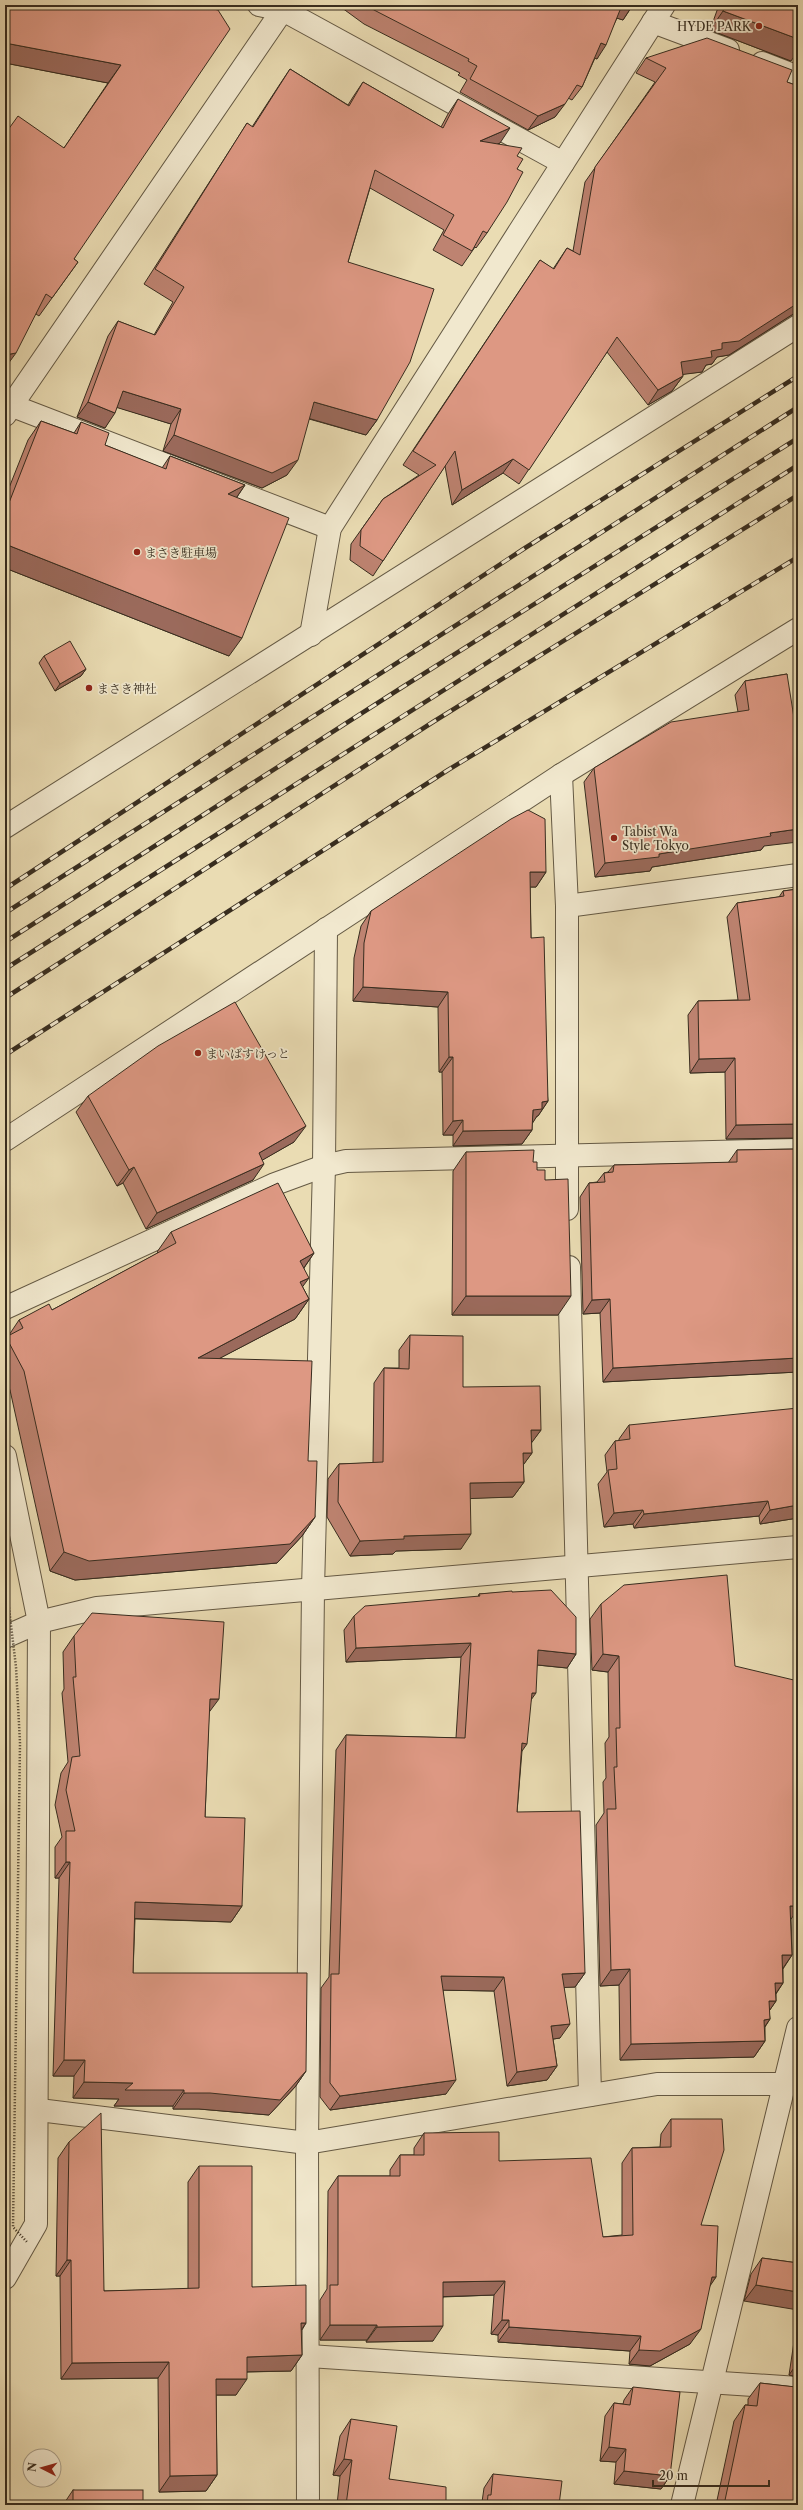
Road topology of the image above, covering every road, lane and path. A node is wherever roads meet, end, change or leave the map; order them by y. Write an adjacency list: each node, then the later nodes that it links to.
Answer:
1 (259, 5): 2 (street)
2 (284, 8): 5 (street); 7 (street)
3 (659, 14): 4 (street); 5 (street)
4 (798, 77)
5 (563, 163): 8 (street)
6 (798, 326): 10 (street)
7 (7, 408): 8 (street)
8 (330, 528): 10 (street)
9 (798, 629): 11 (street)
10 (311, 635): 12 (street)
11 (561, 776): 14 (street); 15 (street)
12 (5, 826)
13 (798, 875): 14 (street)
14 (567, 906): 18 (street)
15 (326, 929): 16 (street); 19 (street)
16 (5, 1140)
17 (798, 1150): 18 (street)
18 (566, 1154): 19 (street); 20 (street)
19 (324, 1166): 22 (street); 27 (street)
20 (568, 1226)
21 (569, 1250): 25 (street)
22 (5, 1308)
23 (5, 1456): 28 (street)
24 (798, 1547): 25 (street)
25 (577, 1566): 27 (street); 32 (street)
26 (5, 1576): 35 (path, bridge)
27 (313, 1589): 28 (street); 34 (street)
28 (39, 1622): 29 (street); 33 (street)
29 (5, 1637)
30 (798, 2028): 31 (street)
31 (791, 2084): 32 (street); 38 (street)
32 (590, 2096): 34 (street)
33 (39, 2110): 34 (street); 35 (street)
34 (307, 2143): 37 (street)
35 (27, 2242): 36 (street)
36 (5, 2278)
37 (309, 2356): 38 (street); 40 (street)
38 (712, 2382): 39 (street); 41 (street)
39 (798, 2388)
40 (308, 2505)
41 (682, 2505)

